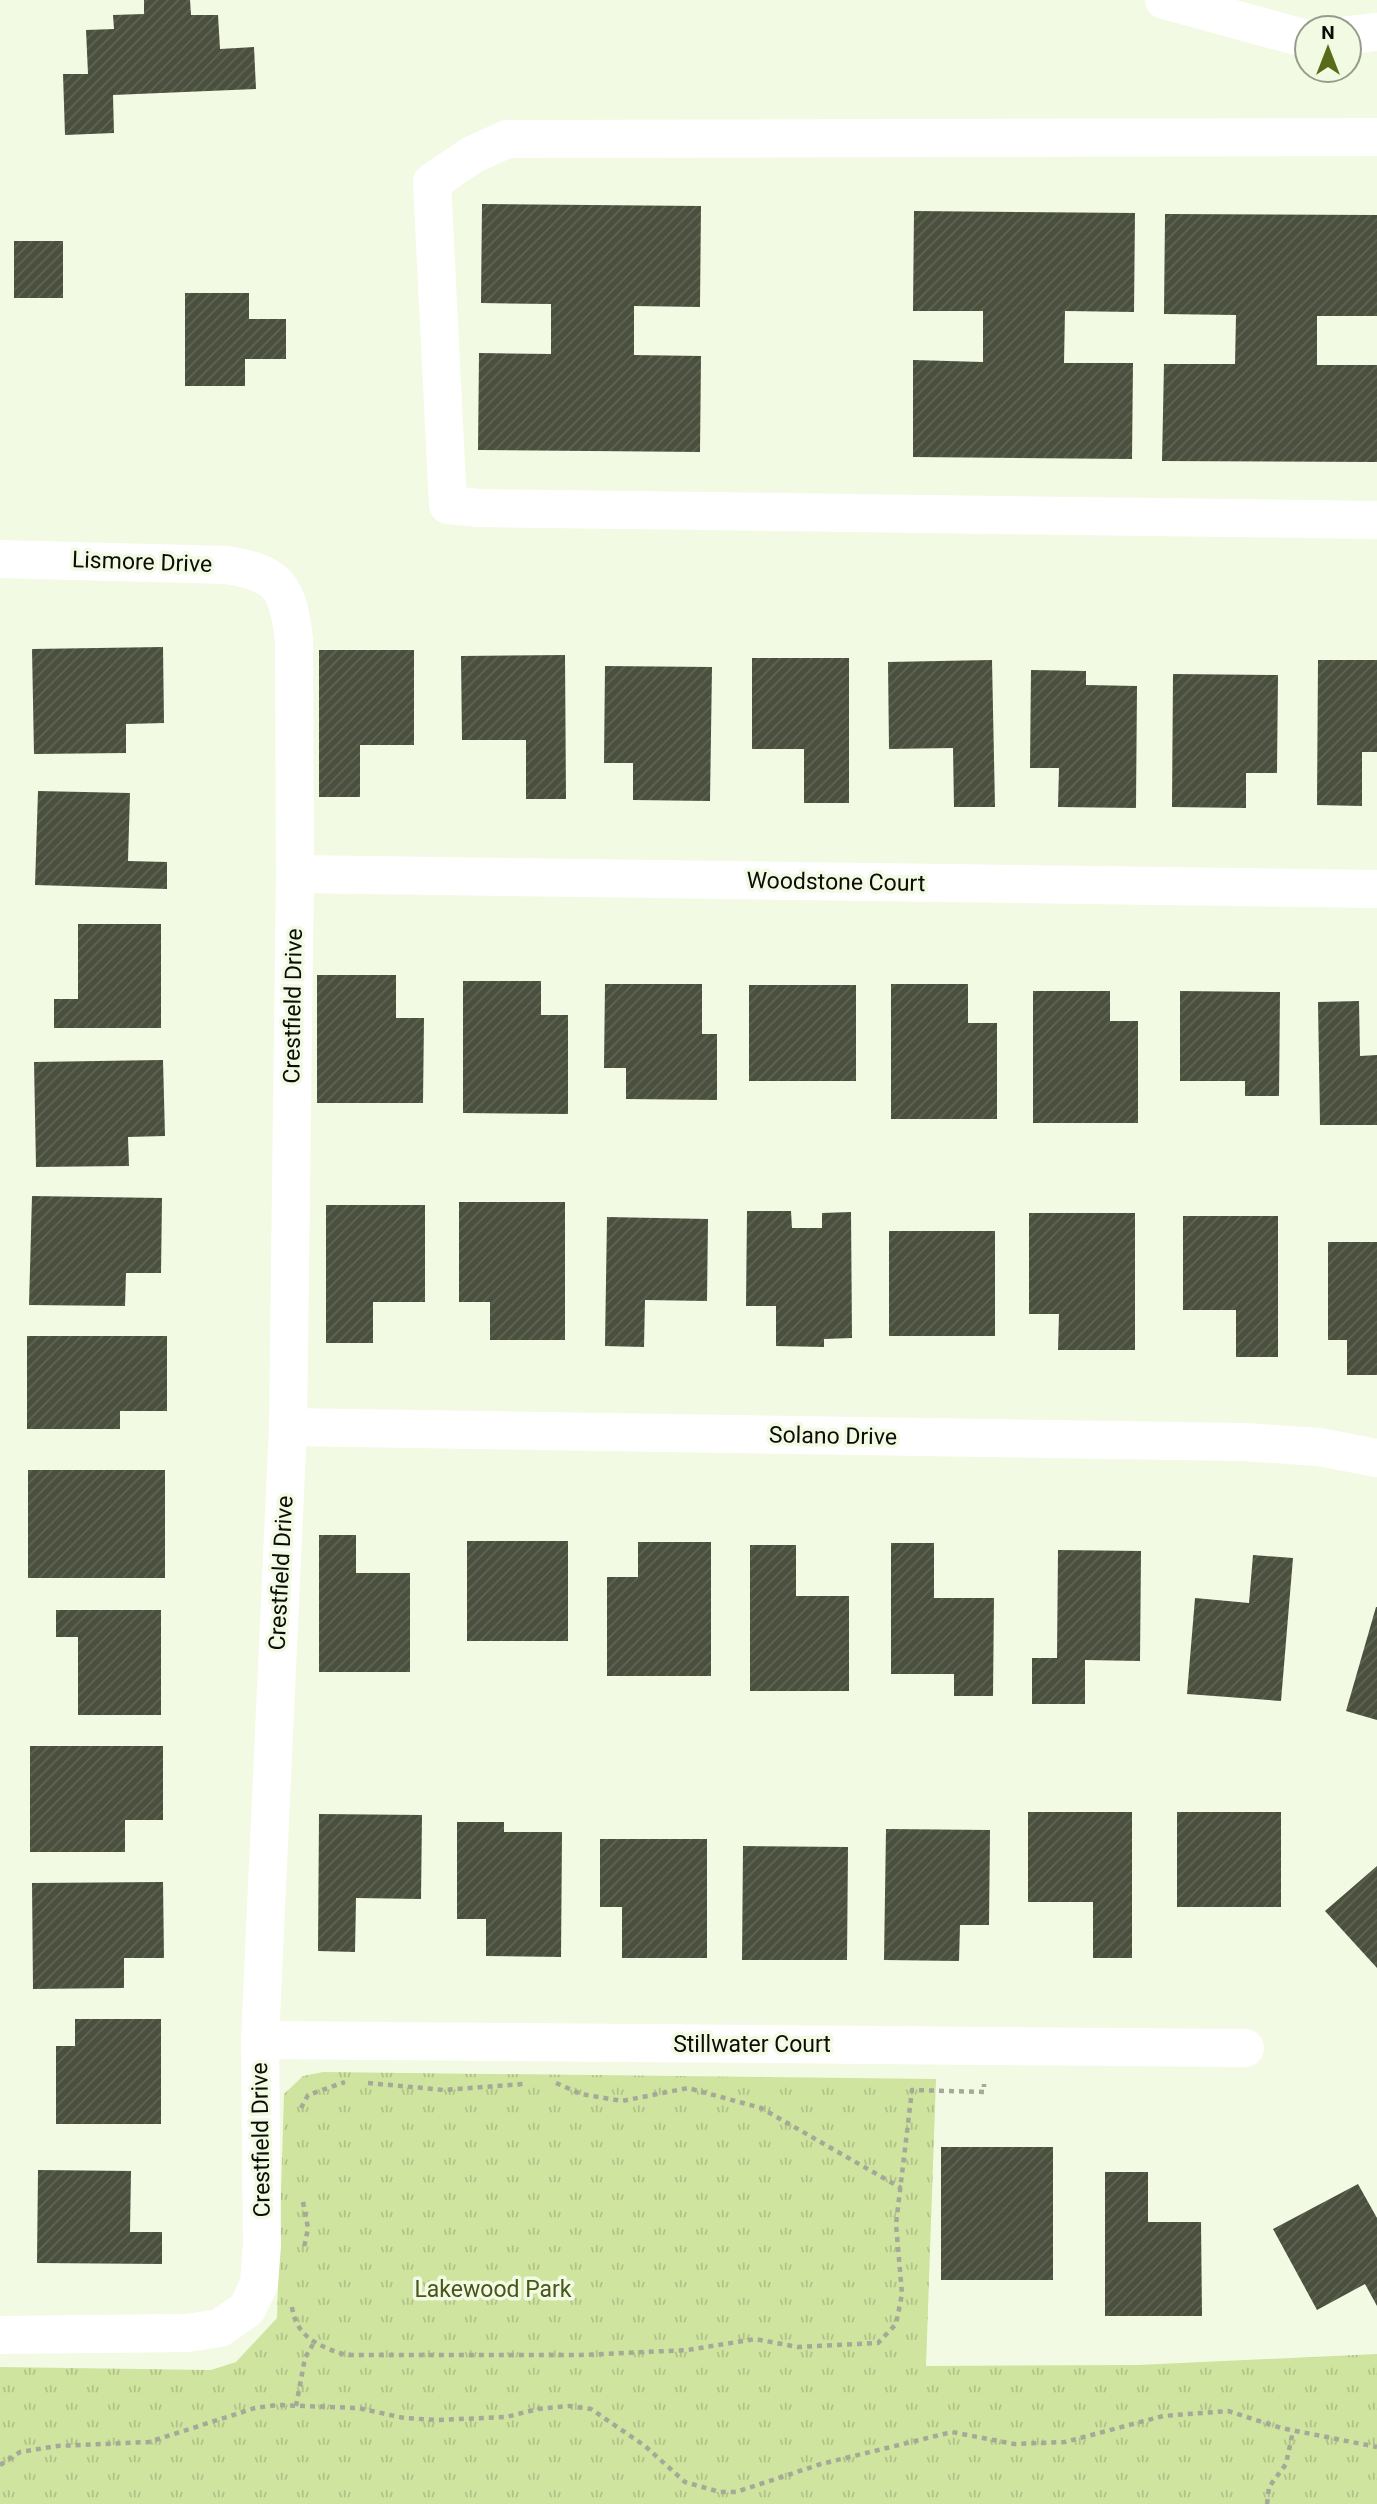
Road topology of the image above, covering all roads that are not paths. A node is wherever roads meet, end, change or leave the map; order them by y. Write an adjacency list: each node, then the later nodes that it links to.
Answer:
1 (1164, 0): 2 (street)
2 (1293, 35)
3 (1377, 137): 4 (street)
4 (1377, 520)
5 (0, 559): 6 (street, Lismore Drive)
6 (278, 585): 7 (street, Crestfield Drive)
7 (295, 874): 8 (street, Woodstone Court); 9 (street, Crestfield Drive)
8 (1377, 889)
9 (288, 1427): 10 (street, Solano Drive); 11 (street, Crestfield Drive)
10 (1377, 1458)
11 (260, 2040): 12 (street, Stillwater Court); 13 (street, Crestfield Drive)
12 (1245, 2048)
13 (0, 2335)

